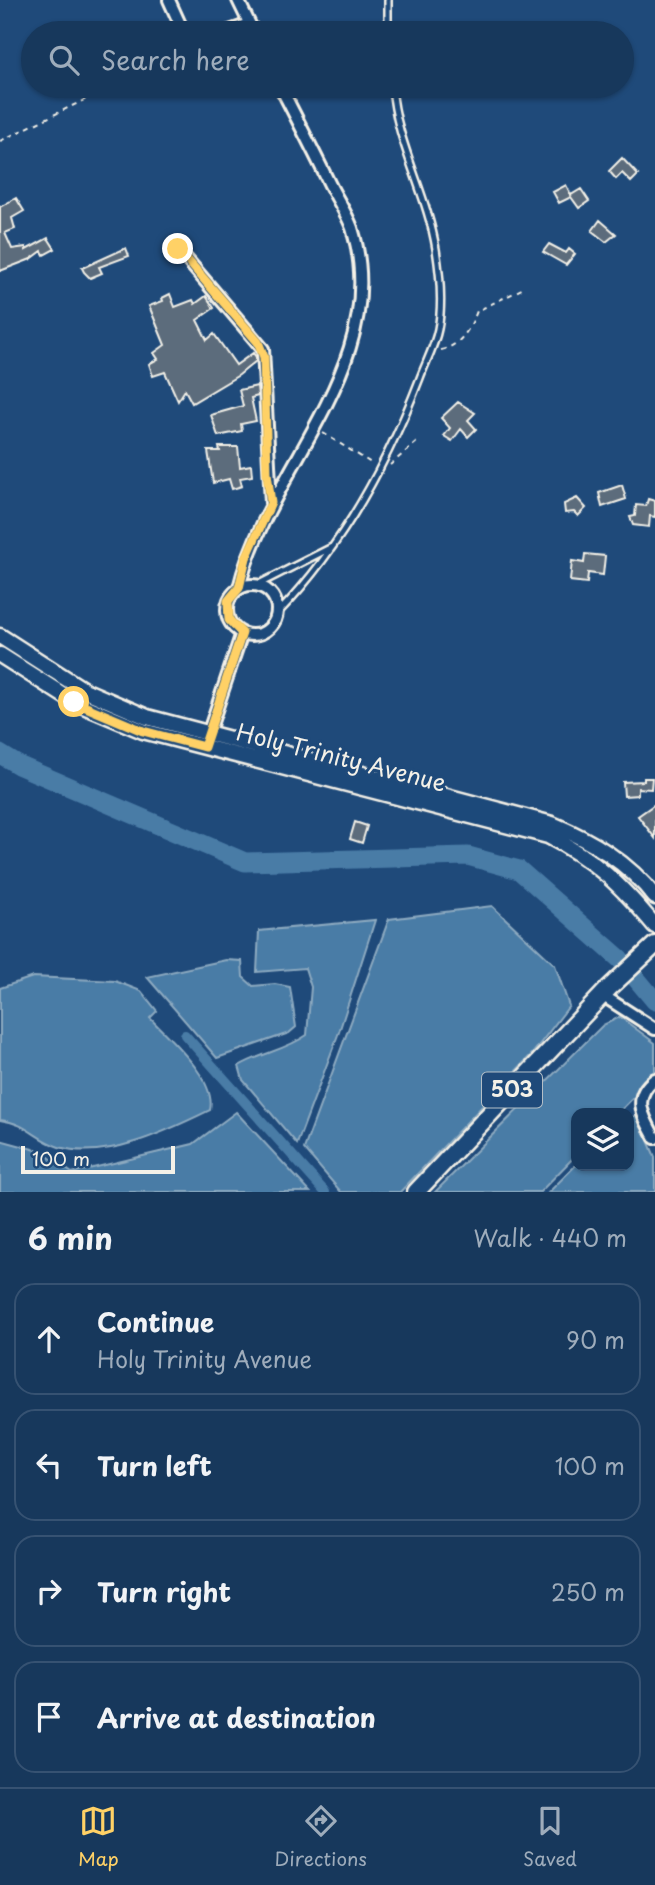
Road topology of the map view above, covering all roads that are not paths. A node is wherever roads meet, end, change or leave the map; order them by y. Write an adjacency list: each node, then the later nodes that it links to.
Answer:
1 (169, 0): 4 (street)
2 (238, 0): 5 (street)
3 (388, 0): 6 (lane)
4 (179, 21)
5 (248, 21)
6 (388, 21)
7 (286, 98): 10 (street)
8 (393, 98): 11 (lane)
9 (178, 249): 10 (street)
10 (271, 503): 13 (street)
11 (335, 546): 12 (lane); 14 (lane)
12 (257, 585): 13 (street); 14 (street)
13 (239, 588): 15 (street)
14 (278, 613): 15 (street)
15 (242, 633): 18 (street)
16 (0, 636): 18 (main road, Holy Trinity Avenue)
17 (0, 655): 18 (main road, Holy Trinity Avenue)
18 (206, 740): 19 (main road, Holy Trinity Avenue); 20 (main road, Holy Trinity Avenue)
19 (593, 842): 20 (main road); 21 (main road, Holy Trinity Avenue)
20 (583, 854): 22 (main road, Holy Trinity Avenue)
21 (655, 897)
22 (655, 926)
23 (655, 945): 24 (main road, 503)
24 (605, 991): 25 (street); 28 (main road, 503)
25 (655, 1029)
26 (655, 1079): 27 (street)
27 (655, 1138)
28 (416, 1192)

